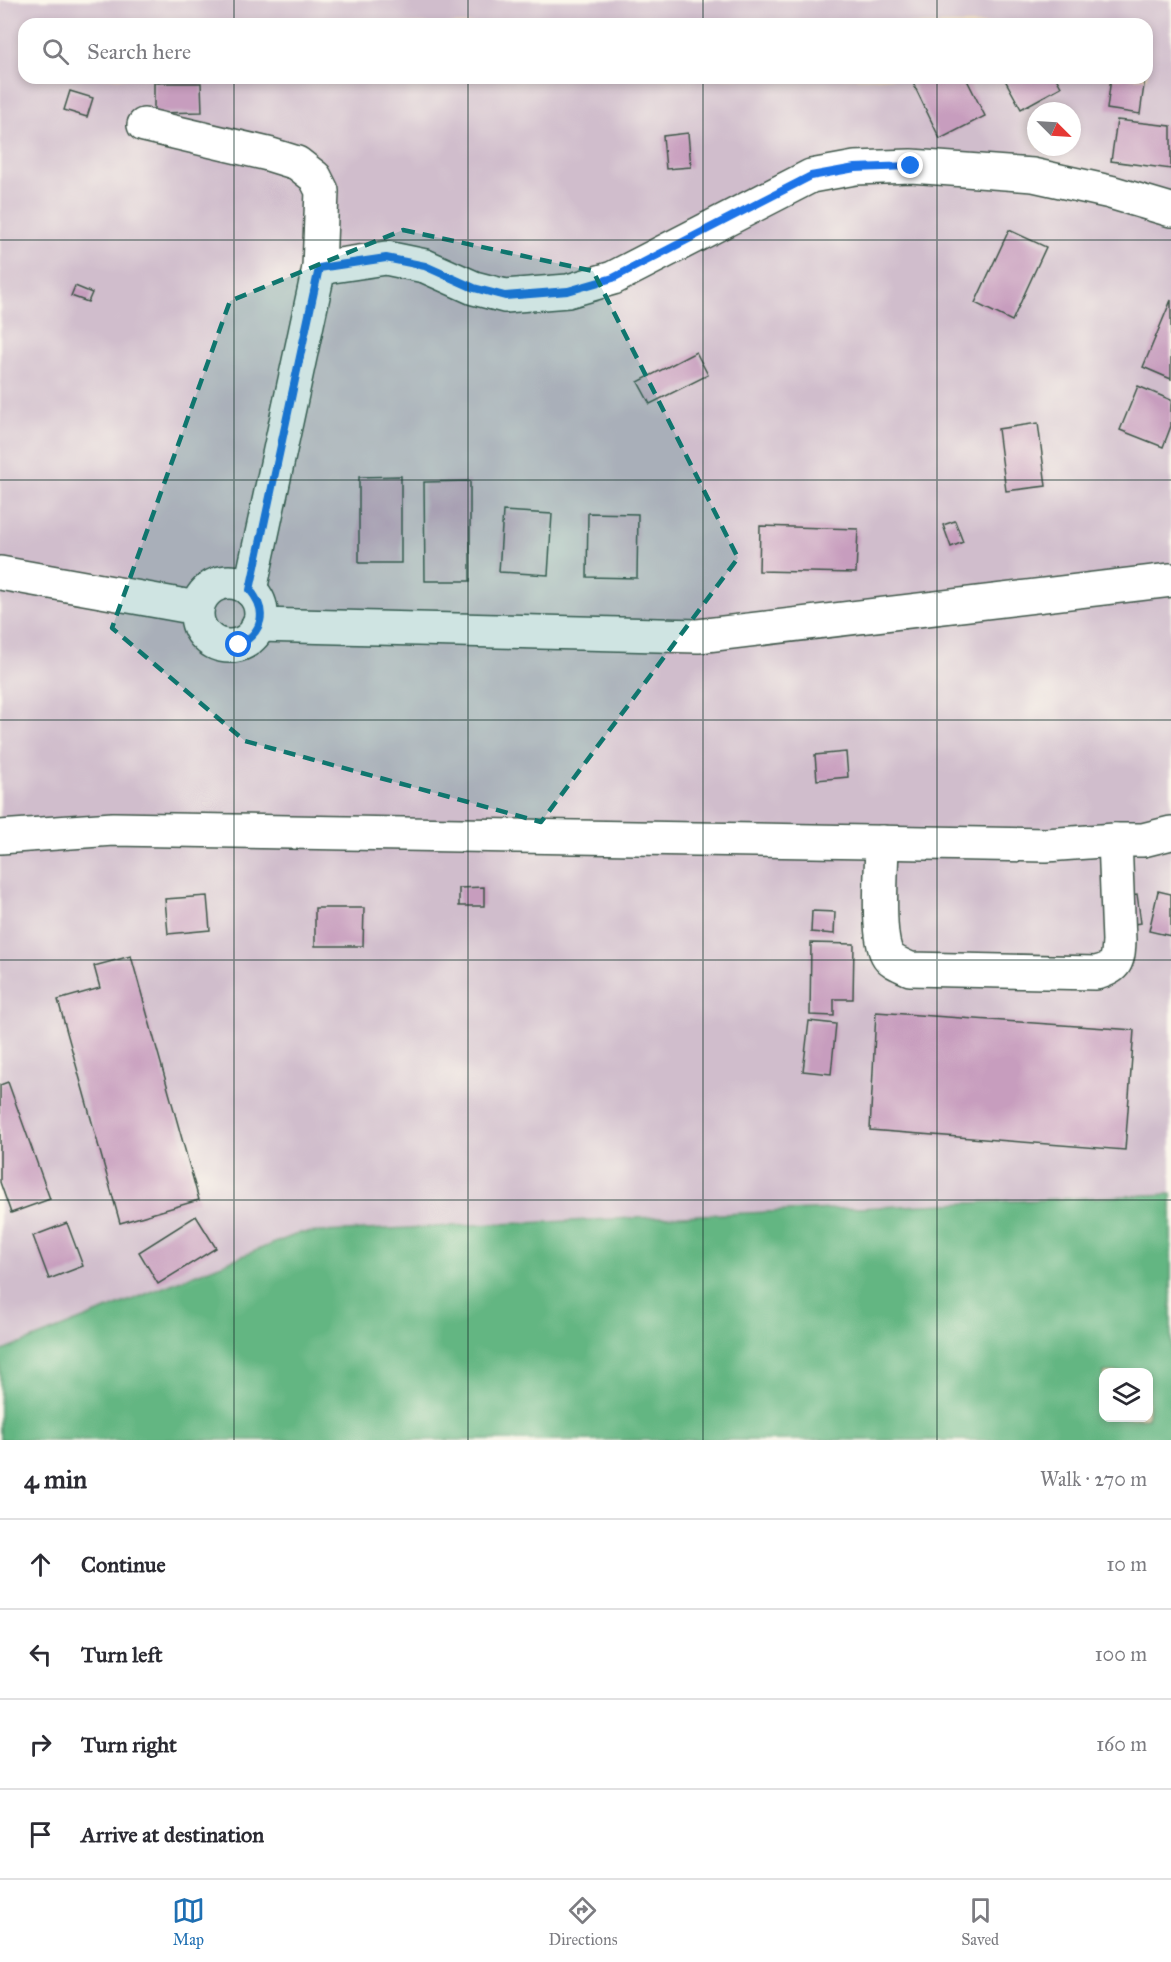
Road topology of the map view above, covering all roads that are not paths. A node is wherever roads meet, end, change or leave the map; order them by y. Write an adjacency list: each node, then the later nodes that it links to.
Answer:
1 (144, 125): 3 (street)
2 (1171, 210): 3 (street)
3 (319, 268): 6 (street)
4 (0, 573): 7 (street)
5 (1171, 580): 8 (street)
6 (250, 590): 7 (street); 8 (street)
7 (197, 608): 8 (street)
8 (258, 625)
9 (1171, 832): 11 (street)
10 (0, 837): 12 (street)
11 (1115, 840): 12 (street); 12 (street)
12 (882, 842)

